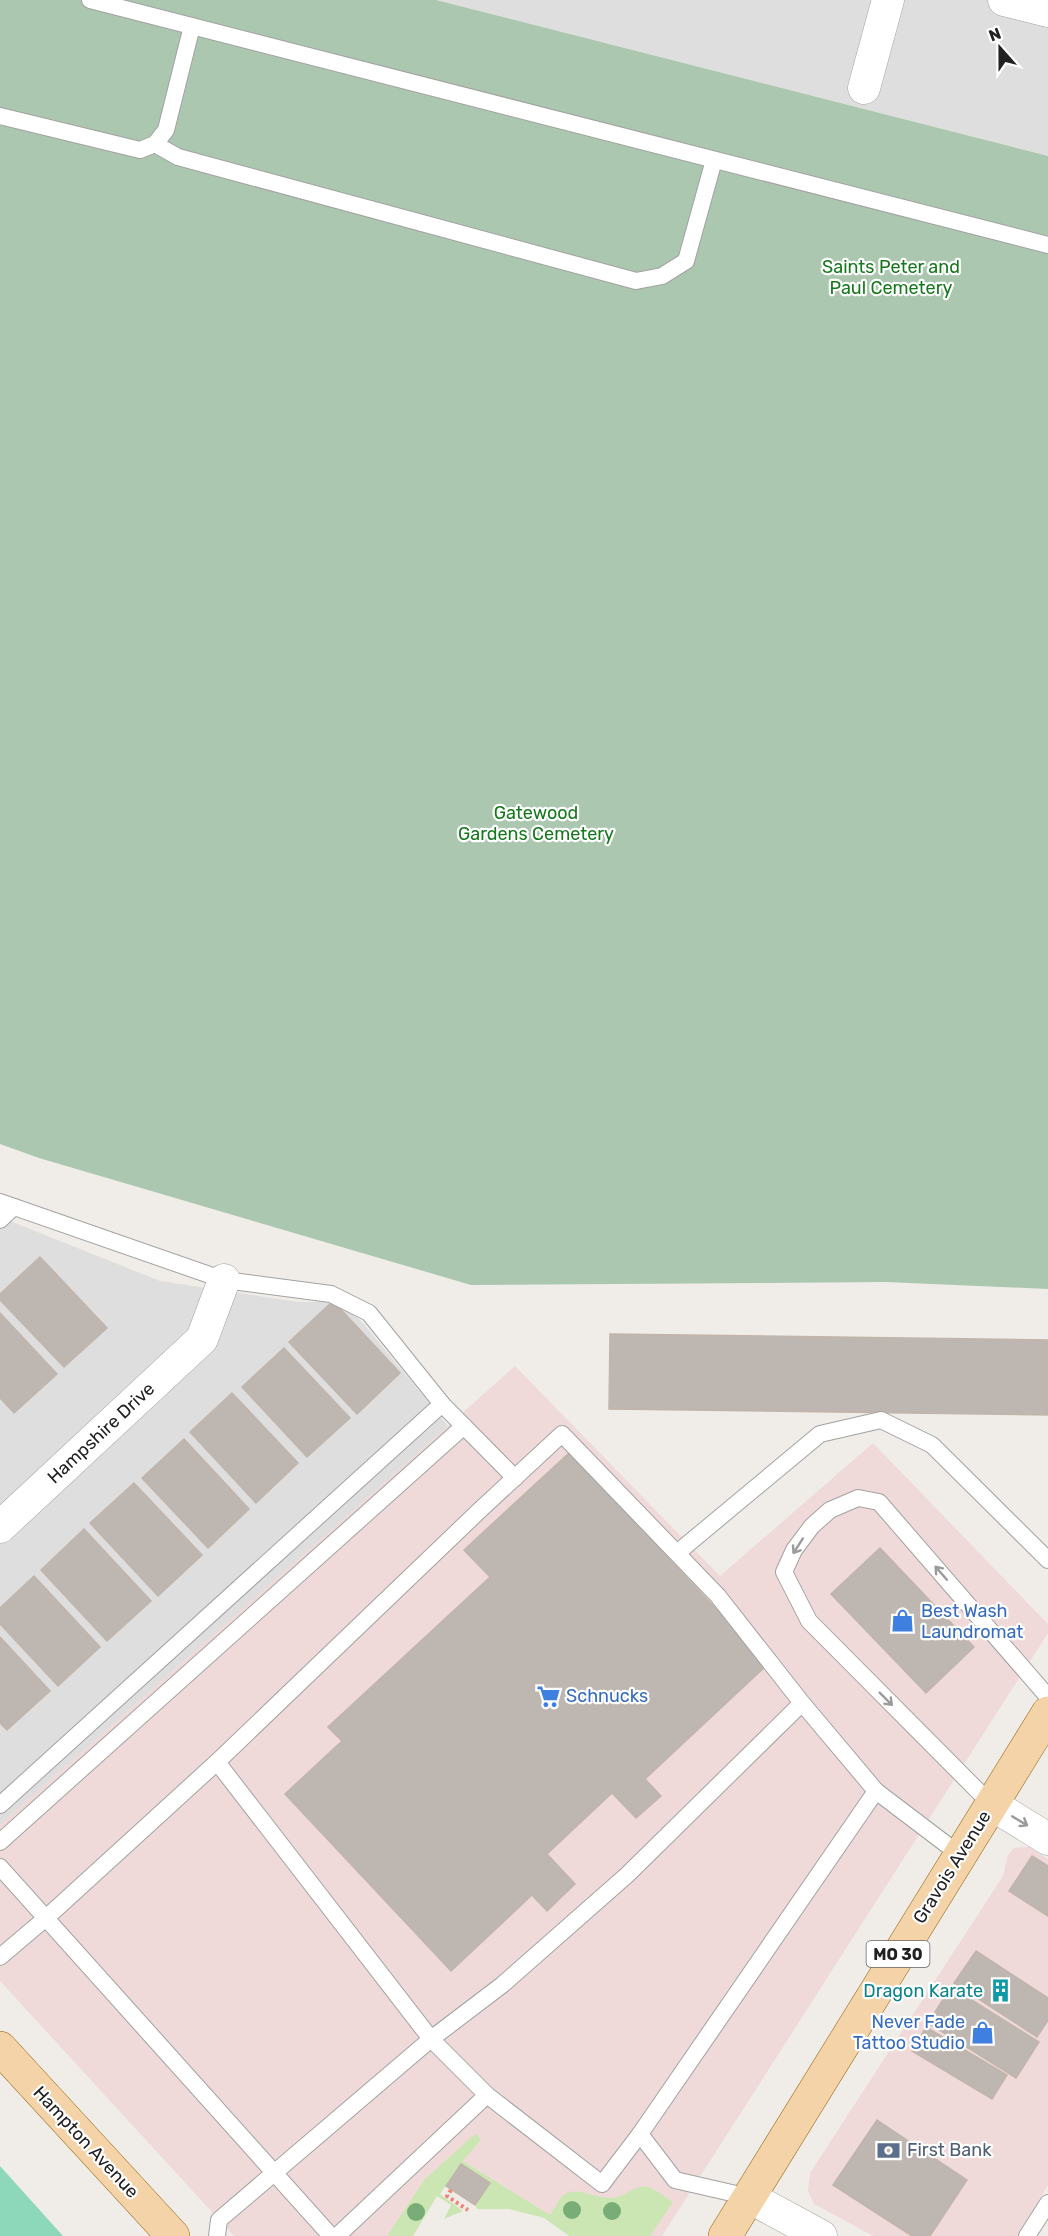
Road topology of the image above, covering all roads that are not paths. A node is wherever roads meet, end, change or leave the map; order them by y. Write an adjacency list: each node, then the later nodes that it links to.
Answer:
1 (90, 0): 5 (lane)
2 (888, 0): 6 (street)
3 (1004, 0): 4 (street)
4 (1048, 11)
5 (192, 26): 8 (lane); 9 (lane)
6 (864, 88)
7 (0, 116): 8 (lane)
8 (155, 144): 9 (lane)
9 (714, 160): 10 (lane)
10 (1048, 245)
11 (7, 1204): 12 (lane); 13 (lane)
12 (0, 1220)
13 (224, 1280): 14 (lane); 17 (street, Hampshire Drive)
14 (442, 1404): 15 (lane); 26 (lane)
15 (464, 1426): 16 (lane); 28 (lane)
16 (516, 1478): 18 (lane); 23 (lane)
17 (0, 1527)
18 (677, 1553): 19 (lane); 21 (lane)
19 (1048, 1560)
20 (1048, 1697): 25 (lane, one-way to 25)
21 (802, 1703): 24 (lane); 33 (lane)
22 (1044, 1730): 25 (main road, Gravois Avenue / MO 30)
23 (217, 1762): 31 (lane); 33 (lane)
24 (876, 1791): 29 (lane); 36 (lane)
25 (991, 1804): 27 (street, one-way to 27); 29 (main road, Gravois Avenue / MO 30)
26 (0, 1805)
27 (1048, 1839)
28 (0, 1842)
29 (959, 1854): 38 (main road, Gravois Avenue / MO 30)
30 (0, 1867): 31 (lane)
31 (46, 1918): 32 (lane); 37 (lane)
32 (0, 1958)
33 (431, 2039): 35 (lane); 37 (lane)
34 (0, 2048): 41 (main road, Hampton Avenue)
35 (487, 2095): 36 (lane); 44 (lane)
36 (640, 2134): 38 (lane)
37 (275, 2174): 42 (lane); 43 (lane)
38 (749, 2197): 40 (main road, Gravois Avenue / MO 30); 45 (street)
39 (1048, 2203): 46 (lane)
40 (731, 2233)
41 (173, 2236)
42 (216, 2236)
43 (331, 2236)
44 (337, 2236)
45 (821, 2236)
46 (1027, 2236)

